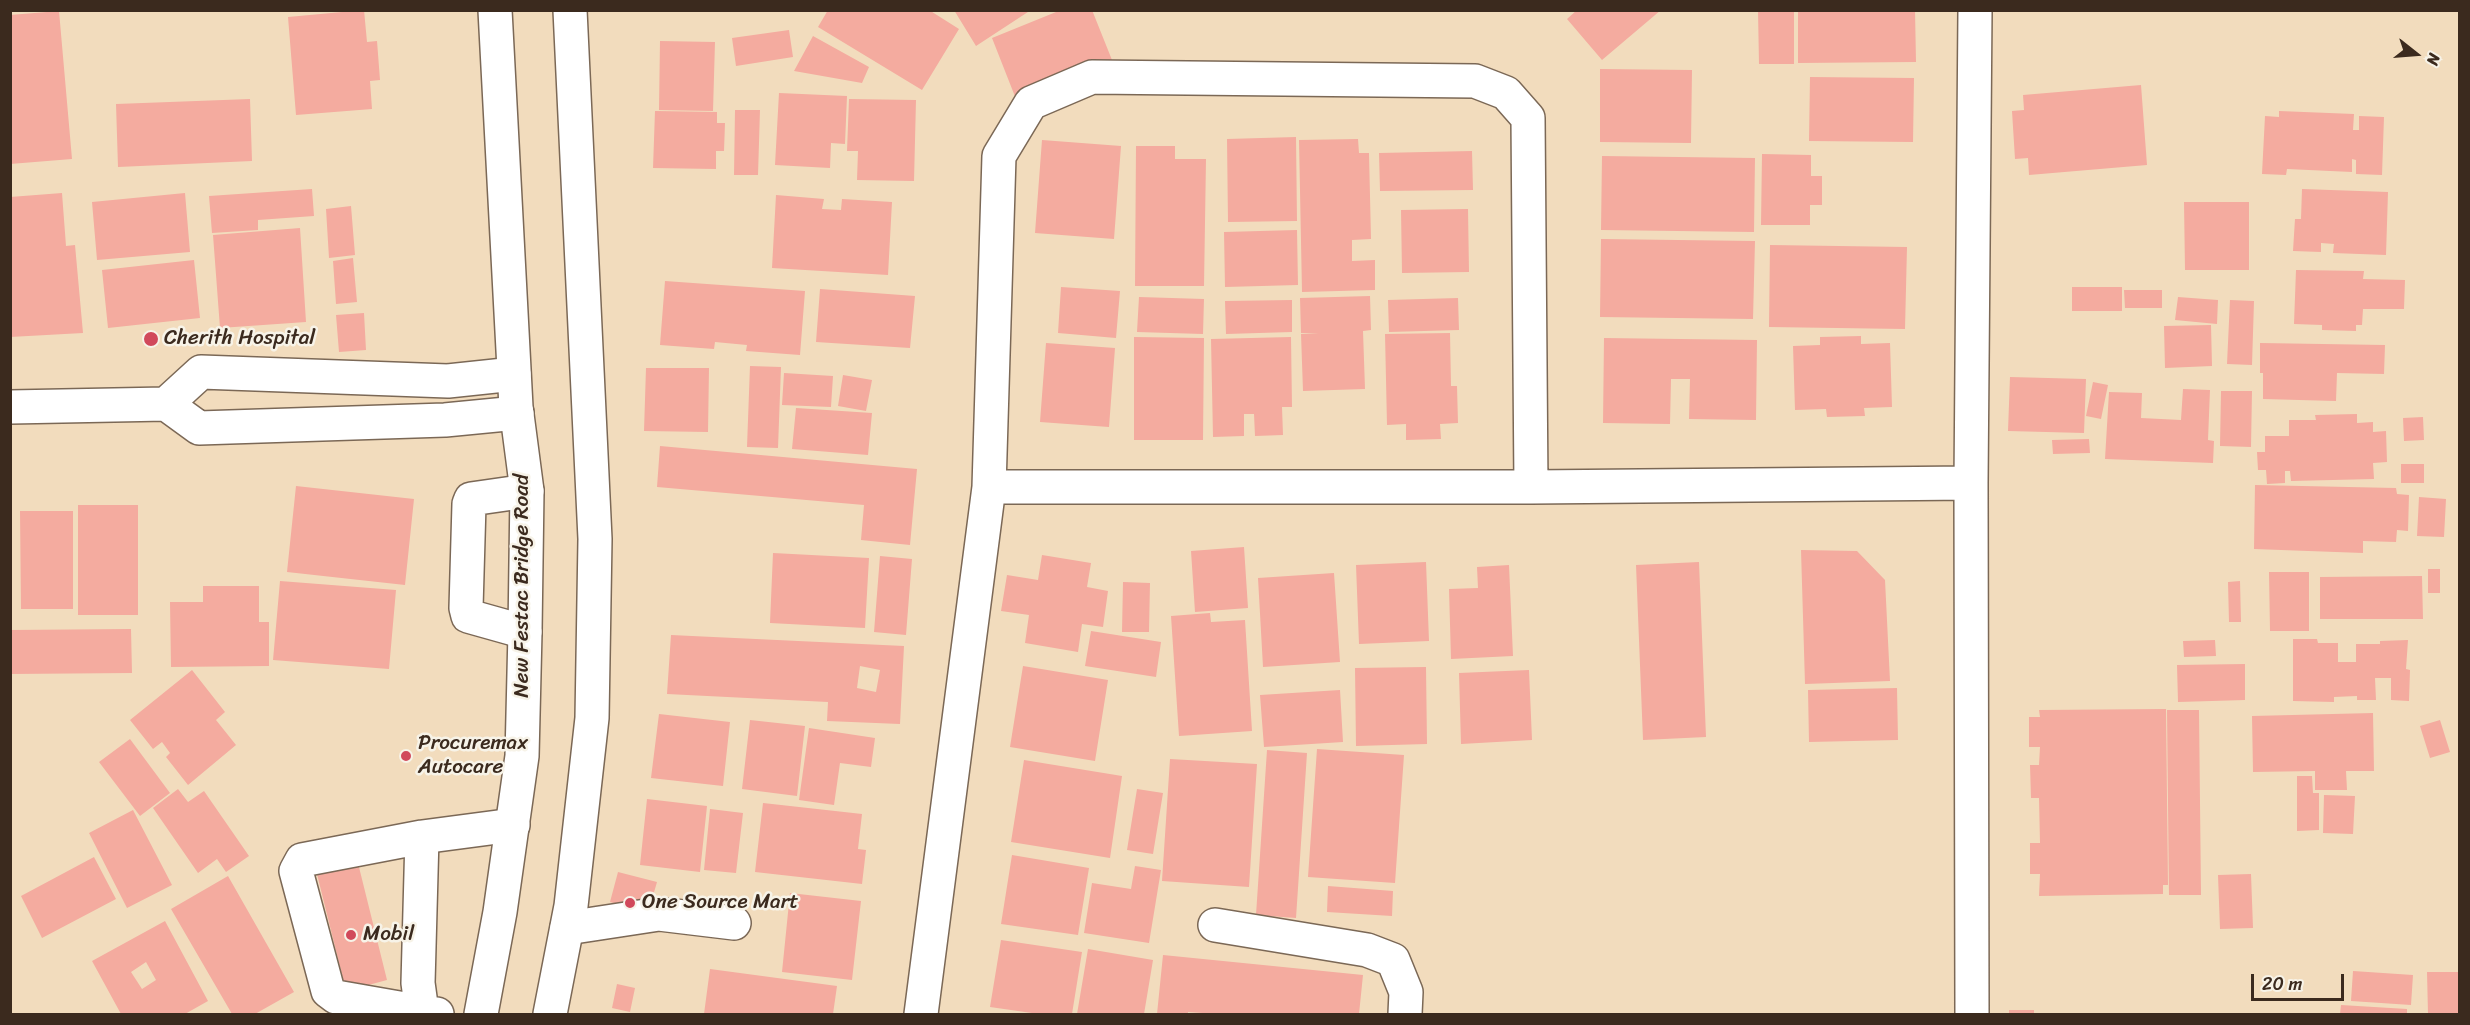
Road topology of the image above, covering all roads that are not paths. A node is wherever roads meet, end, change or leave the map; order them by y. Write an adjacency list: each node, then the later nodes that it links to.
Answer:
1 (495, 10): 4 (street, New Festac Bridge Road)
2 (570, 10): 17 (street)
3 (1975, 10): 8 (street)
4 (514, 374): 5 (street); 7 (street, New Festac Bridge Road)
5 (166, 404): 6 (street); 7 (street)
6 (10, 407)
7 (517, 413): 11 (street, New Festac Bridge Road)
8 (1971, 483): 10 (street); 23 (street)
9 (989, 487): 10 (street); 10 (street); 21 (street)
10 (1531, 487)
11 (527, 491): 12 (street, New Festac Bridge Road); 12 (street)
12 (525, 632): 13 (street, New Festac Bridge Road)
13 (513, 825): 14 (street); 19 (street, New Festac Bridge Road)
14 (422, 837): 18 (street); 18 (street)
15 (734, 923): 17 (street)
16 (1215, 925): 22 (street)
17 (567, 928): 20 (street)
18 (429, 1013)
19 (481, 1014)
20 (550, 1014)
21 (921, 1014)
22 (1405, 1014)
23 (1972, 1014)

